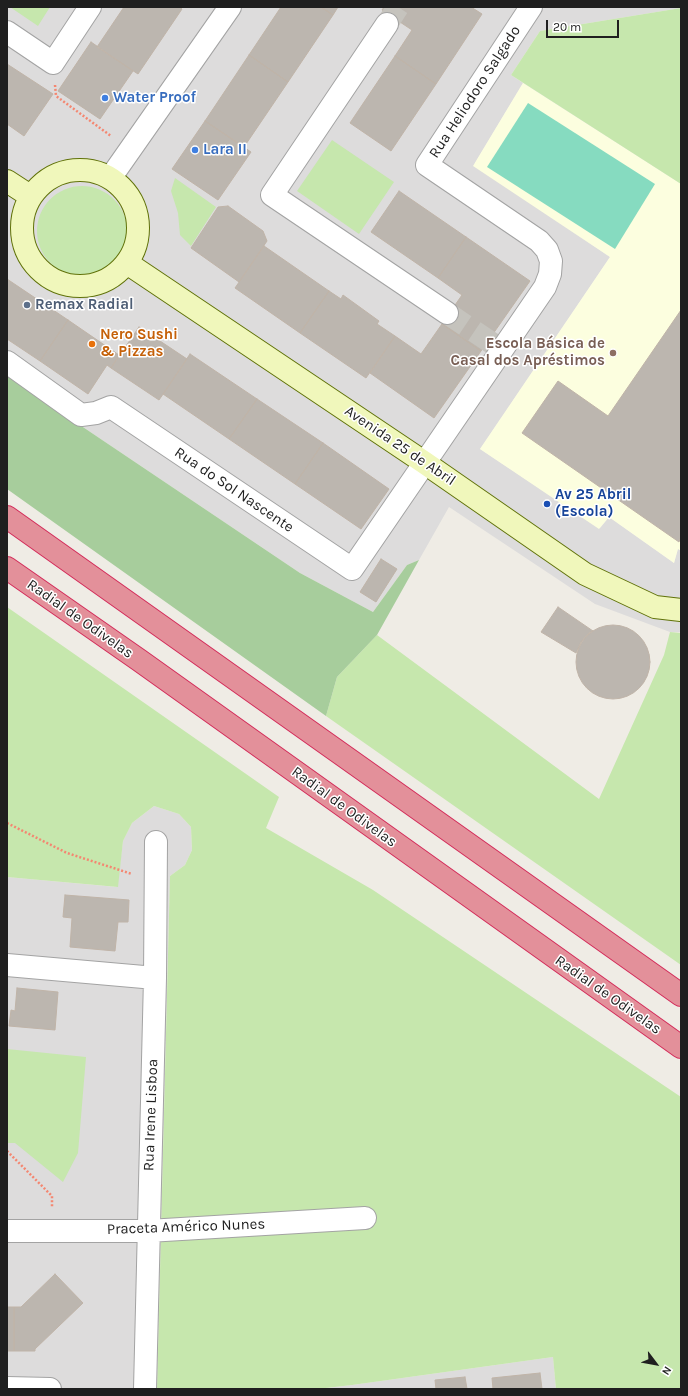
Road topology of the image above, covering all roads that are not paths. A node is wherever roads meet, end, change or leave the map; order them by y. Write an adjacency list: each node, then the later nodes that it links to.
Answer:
1 (90, 7): 5 (street)
2 (230, 7): 6 (street)
3 (531, 7): 12 (street, Rua Heliodoro Salgado)
4 (387, 24): 10 (street)
5 (7, 32)
6 (111, 177): 8 (street); 9 (street)
7 (7, 181): 8 (street)
8 (30, 196): 9 (street)
9 (127, 263): 12 (street, Avenida 25 de Abril)
10 (447, 313)
11 (7, 362): 12 (street, Rua do Sol Nascente)
12 (425, 463): 15 (street, Avenida 25 de Abril)
13 (7, 517): 19 (highway)
14 (7, 568): 20 (highway, Radial de Odivelas)
15 (681, 610)
16 (156, 842): 18 (street, Rua Irene Lisboa)
17 (7, 965): 18 (street)
18 (155, 978): 23 (street, Rua Irene Lisboa)
19 (681, 995)
20 (681, 1047)
21 (365, 1218): 23 (street, Praceta Américo Nunes)
22 (7, 1231): 23 (street, Praceta Américo Nunes)
23 (148, 1231): 26 (street, Rua Irene Lisboa)
24 (7, 1388): 25 (street)
25 (50, 1389)
26 (145, 1389)

